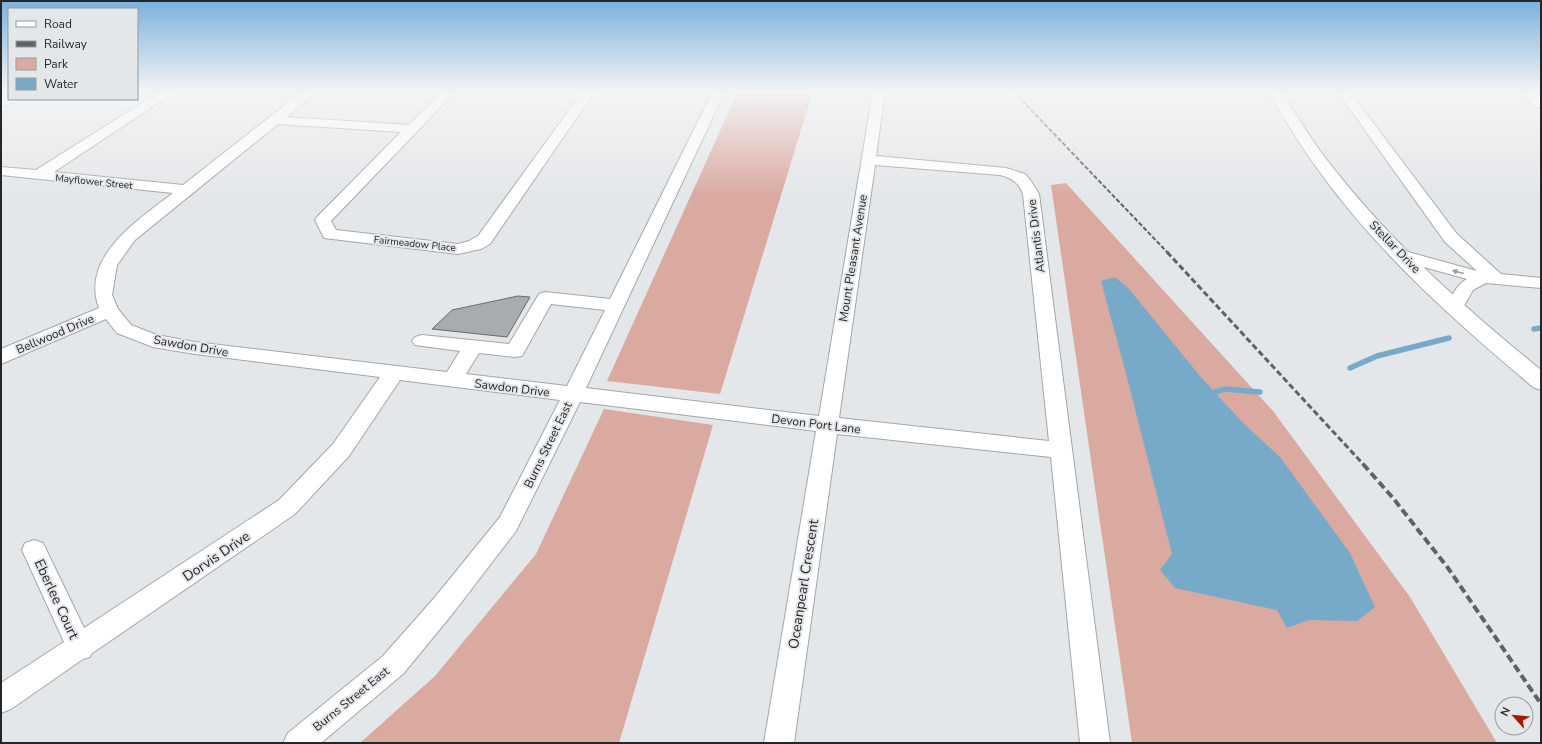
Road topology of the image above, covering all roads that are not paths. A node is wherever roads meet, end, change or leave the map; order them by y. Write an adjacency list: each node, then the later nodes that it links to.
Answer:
1 (116, 126): 11 (street)
2 (269, 126): 12 (street, Sawdon Drive)
3 (415, 126): 4 (street, Fairmeadow Place)
4 (565, 126)
5 (702, 126): 16 (street, Burns Street East)
6 (873, 126): 9 (street, Mount Pleasant Avenue)
7 (1295, 126): 13 (main road, Stellar Drive)
8 (1369, 126): 14 (street)
9 (868, 160): 26 (street, Mount Pleasant Avenue); 27 (street, Atlantis Drive)
10 (1, 171): 11 (street, Mayflower Street)
11 (39, 175): 12 (street, Mayflower Street)
12 (186, 190): 18 (street, Sawdon Drive)
13 (1401, 255): 14 (street, one-way to 13); 17 (main road, Stellar Drive)
14 (1490, 279): 15 (street); 17 (street)
15 (1541, 283)
16 (616, 305): 20 (street); 25 (street, Burns Street East)
17 (1455, 307): 24 (main road, Stellar Drive)
18 (109, 311): 21 (street, Bellwood Drive); 22 (street, Sawdon Drive)
19 (422, 341): 20 (street)
20 (473, 347): 23 (street)
21 (1, 357)
22 (394, 373): 23 (street, Sawdon Drive); 29 (street, Dorvis Drive)
23 (452, 380): 25 (street, Sawdon Drive)
24 (1541, 382)
25 (573, 395): 26 (street, Devon Port Lane); 31 (street, Burns Street East)
26 (827, 425): 27 (street, Devon Port Lane); 32 (street, Oceanpearl Crescent)
27 (1060, 450): 33 (street)
28 (34, 550): 29 (street, Eberlee Court)
29 (80, 648): 30 (street, Dorvis Drive)
30 (1, 700)
31 (298, 743)
32 (779, 743)
33 (1095, 743)

